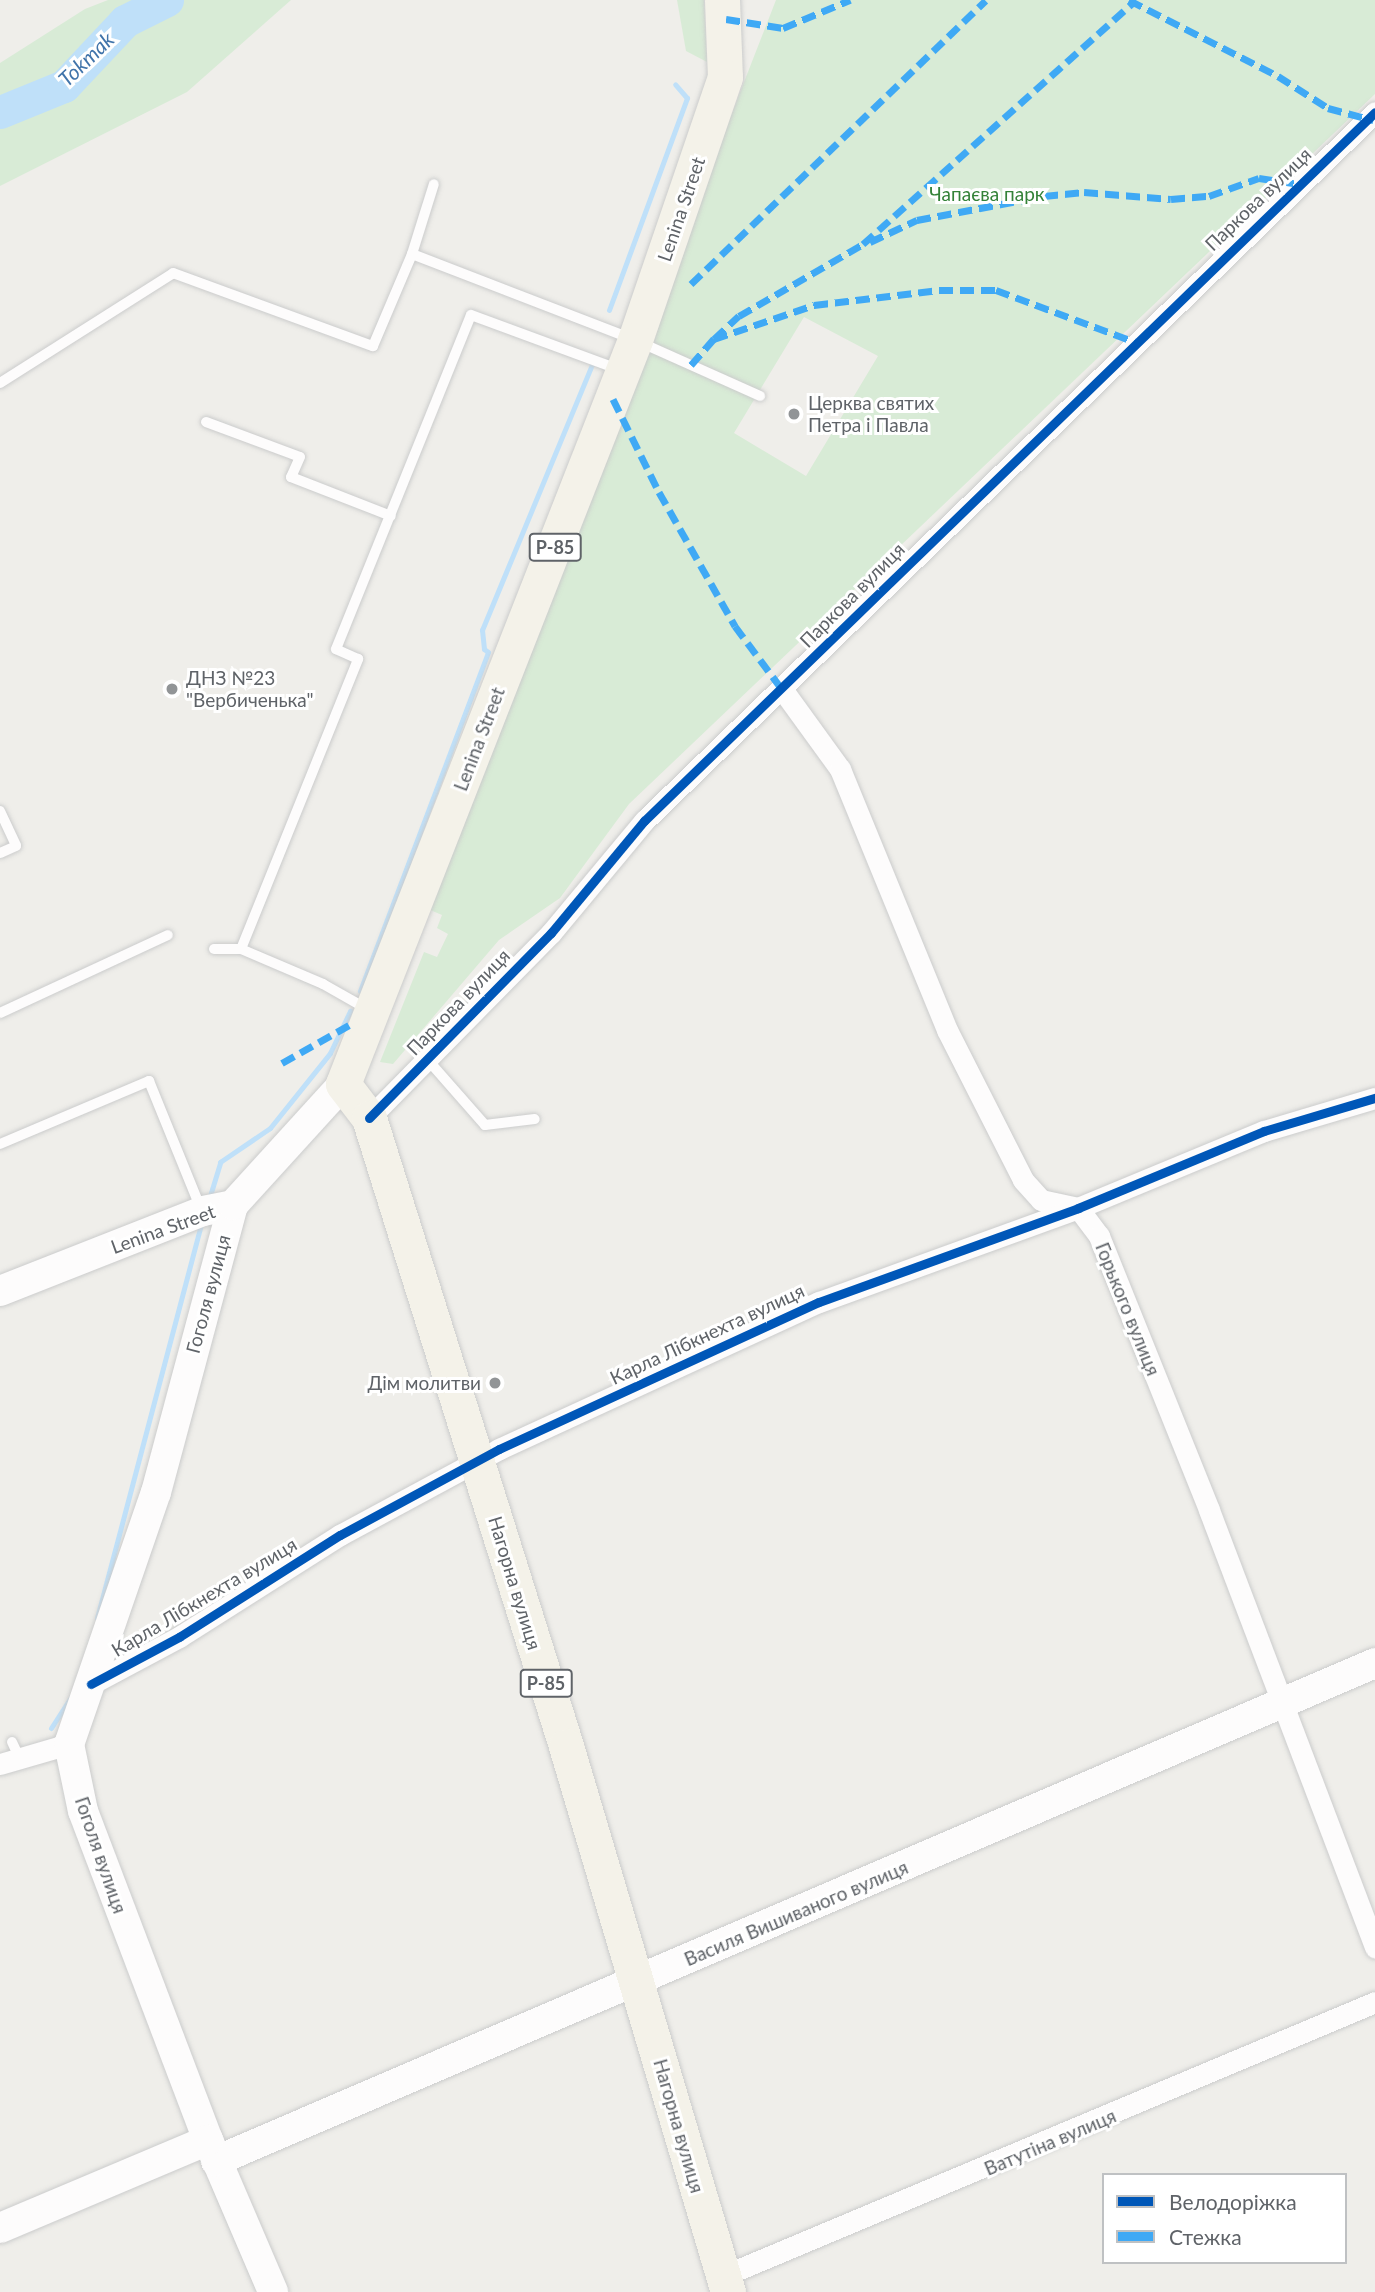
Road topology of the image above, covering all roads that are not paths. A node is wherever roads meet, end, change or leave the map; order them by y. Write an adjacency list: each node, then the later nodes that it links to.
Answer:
1 (722, 0): 5 (main road, Lenina Street / Р-85)
2 (1375, 112): 10 (street, Паркова вулиця)
3 (434, 184): 4 (lane)
4 (412, 254): 5 (lane); 6 (lane)
5 (629, 356): 7 (lane); 9 (lane); 16 (main road, Lenina Street / Р-85)
6 (0, 383)
7 (760, 396)
8 (206, 422): 9 (lane)
9 (391, 516): 15 (lane)
10 (782, 690): 18 (street, Паркова вулиця); 25 (street)
11 (0, 811): 12 (lane)
12 (0, 853)
13 (168, 935): 17 (lane)
14 (214, 949): 15 (lane)
15 (241, 949): 16 (lane)
16 (373, 1012): 19 (main road, Lenina Street / Р-85)
17 (0, 1013)
18 (427, 1059): 21 (street, Паркова вулиця); 22 (lane)
19 (343, 1084): 21 (main road, Нагорна вулиця / Р-85); 24 (street, Lenina Street)
20 (1375, 1098): 25 (street, Карла Лібкнехта вулиця)
21 (369, 1118): 28 (main road, Нагорна вулиця / Р-85)
22 (535, 1119)
23 (0, 1144): 26 (lane)
24 (233, 1205): 26 (street, Lenina Street); 30 (street, Гоголя вулиця)
25 (1078, 1208): 28 (street, Карла Лібкнехта вулиця); 31 (street, Горького вулиця)
26 (203, 1211): 27 (street, Lenina Street)
27 (0, 1291)
28 (477, 1461): 30 (street, Карла Лібкнехта вулиця); 35 (main road, Нагорна вулиця / Р-85)
29 (1375, 1663): 31 (street, Василя Вишиваного вулиця)
30 (91, 1684): 32 (street, Гоголя вулиця)
31 (1280, 1705): 34 (street, Горького вулиця); 35 (street, Василя Вишиваного вулиця)
32 (69, 1744): 33 (street); 37 (street, Гоголя вулиця)
33 (10, 1754)
34 (1375, 1948)
35 (637, 1981): 37 (street, Василя Вишиваного вулиця); 39 (main road, Нагорна вулиця / Р-85)
36 (1375, 2002): 39 (street, Ватутіна вулиця)
37 (212, 2150): 38 (street, Василя Вишиваного вулиця); 40 (street, Гоголя вулиця)
38 (0, 2228)
39 (725, 2284)
40 (273, 2292)

